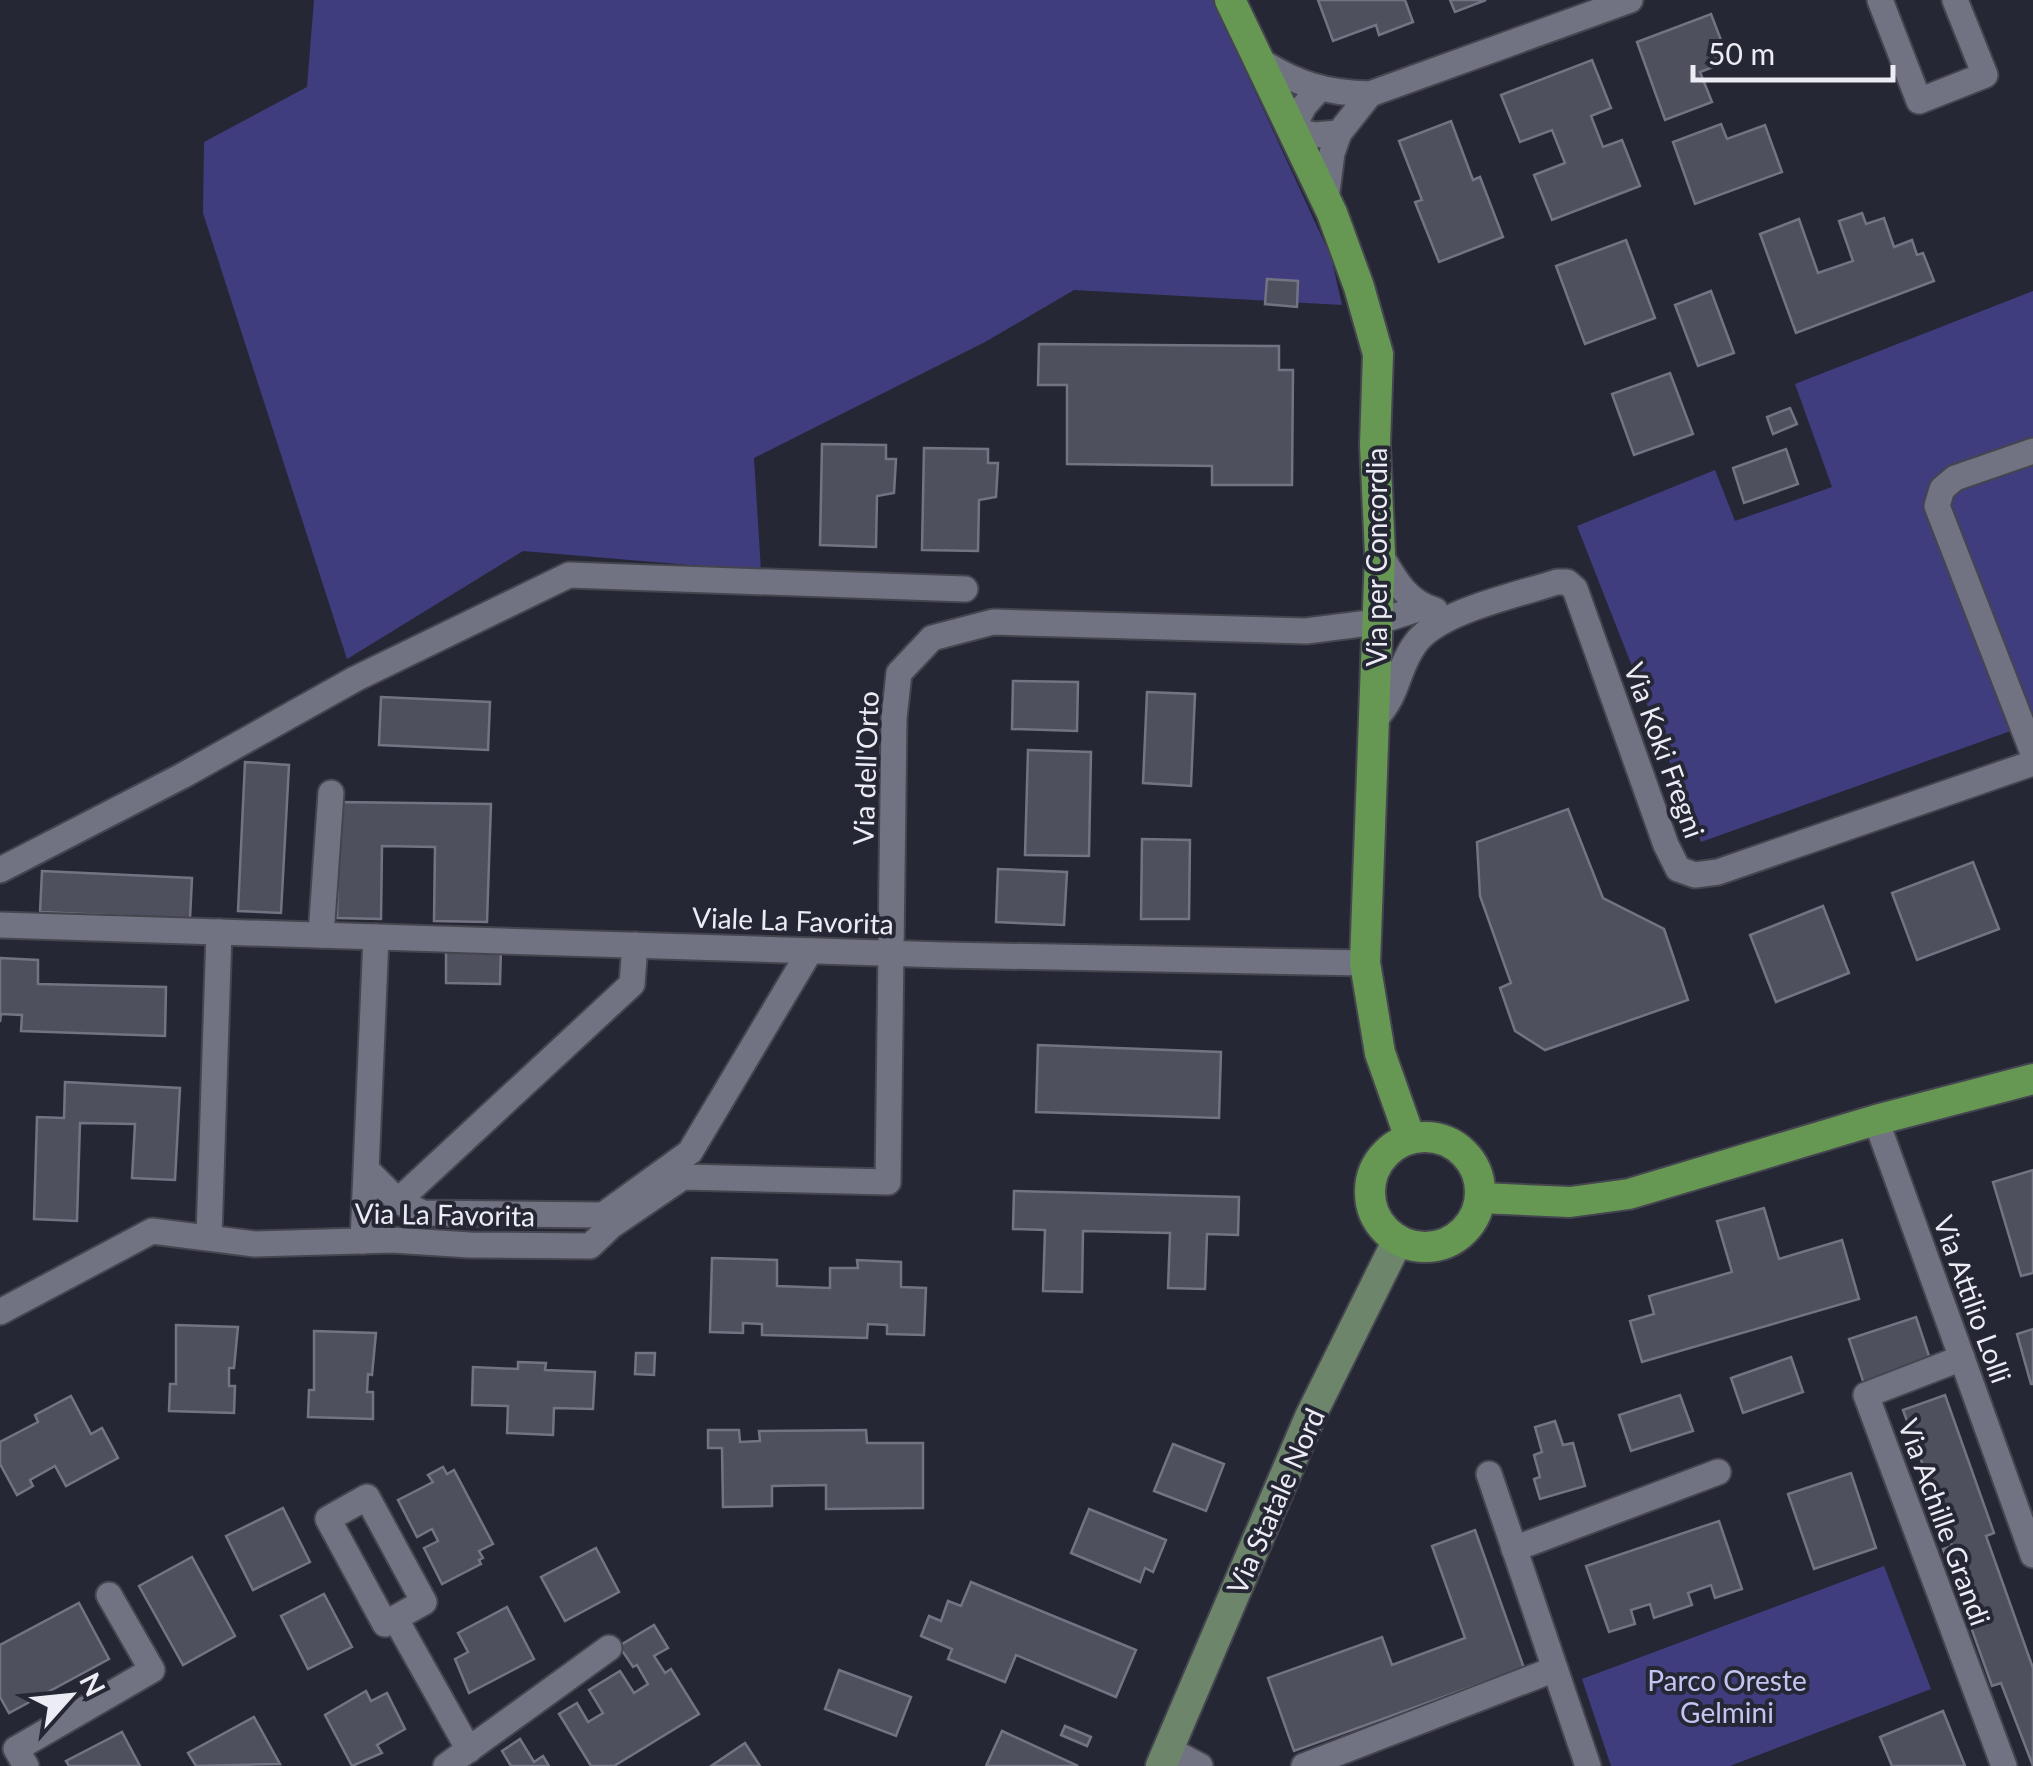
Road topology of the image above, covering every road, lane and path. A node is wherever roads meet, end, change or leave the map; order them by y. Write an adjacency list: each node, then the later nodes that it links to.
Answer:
1 (1230, 0): 5 (main road, Via per Concordia)
2 (1630, 0): 7 (street)
3 (1880, 0): 4 (street)
4 (1954, 0)
5 (1259, 60): 6 (street); 8 (main road, Via per Concordia)
6 (1320, 88): 7 (street); 8 (street)
7 (1370, 94): 9 (street)
8 (1292, 130): 9 (street); 10 (main road, Via per Concordia)
9 (1339, 133): 10 (street)
10 (1326, 200): 12 (main road, Via per Concordia)
11 (2033, 451): 19 (street)
12 (1380, 554): 14 (street); 16 (main road, Via per Concordia)
13 (965, 589): 22 (street)
14 (1424, 607): 15 (street); 16 (street)
15 (1454, 616): 17 (street, Via Koki Fregni); 20 (street, Via Koki Fregni)
16 (1378, 622): 17 (street); 18 (main road, Via per Concordia); 29 (street, Via dell'Orto)
17 (1422, 634): 18 (street)
18 (1374, 719): 30 (main road, Via per Concordia)
19 (2033, 753)
20 (2033, 764)
21 (331, 793): 25 (street)
22 (0, 870)
23 (0, 925): 24 (street, Viale La Favorita)
24 (220, 932): 25 (street, Viale La Favorita); 38 (street)
25 (321, 935): 26 (street, Viale La Favorita)
26 (376, 937): 27 (street, Viale La Favorita); 34 (street)
27 (635, 944): 28 (street, Viale La Favorita); 37 (street)
28 (810, 951): 29 (street, Viale La Favorita); 37 (street)
29 (890, 952): 30 (street, Viale La Favorita); 35 (street, Via dell'Orto)
30 (1364, 963): 33 (main road, Via per Concordia)
31 (2033, 1079): 32 (main road)
32 (1876, 1120): 36 (main road); 42 (street, Via Attilio Lolli)
33 (1410, 1138): 36 (main road); 39 (main road)
34 (367, 1170): 37 (street); 40 (street)
35 (888, 1182): 40 (street, Via La Favorita)
36 (1480, 1198): 39 (main road)
37 (398, 1201)
38 (209, 1237): 40 (street, Via La Favorita); 41 (street, Via La Favorita)
39 (1398, 1240): 53 (main road, Via Statale Nord)
40 (363, 1241)
41 (0, 1312)
42 (1962, 1358): 45 (street, Via Attilio Lolli); 59 (street, Via Achille Grandi)
43 (1718, 1472): 46 (street)
44 (1488, 1474): 46 (street)
45 (2027, 1519): 47 (street, Via Attilio Lolli)
46 (1514, 1549): 51 (street)
47 (2033, 1555)
48 (110, 1595): 54 (street)
49 (395, 1618): 49 (street); 52 (street)
50 (609, 1648): 52 (street)
51 (1554, 1669): 57 (street); 58 (street)
52 (469, 1750): 55 (street)
53 (1165, 1758): 56 (street)
54 (26, 1766)
55 (446, 1766)
56 (1200, 1766)
57 (1304, 1766)
58 (1588, 1766)
59 (2004, 1766)

